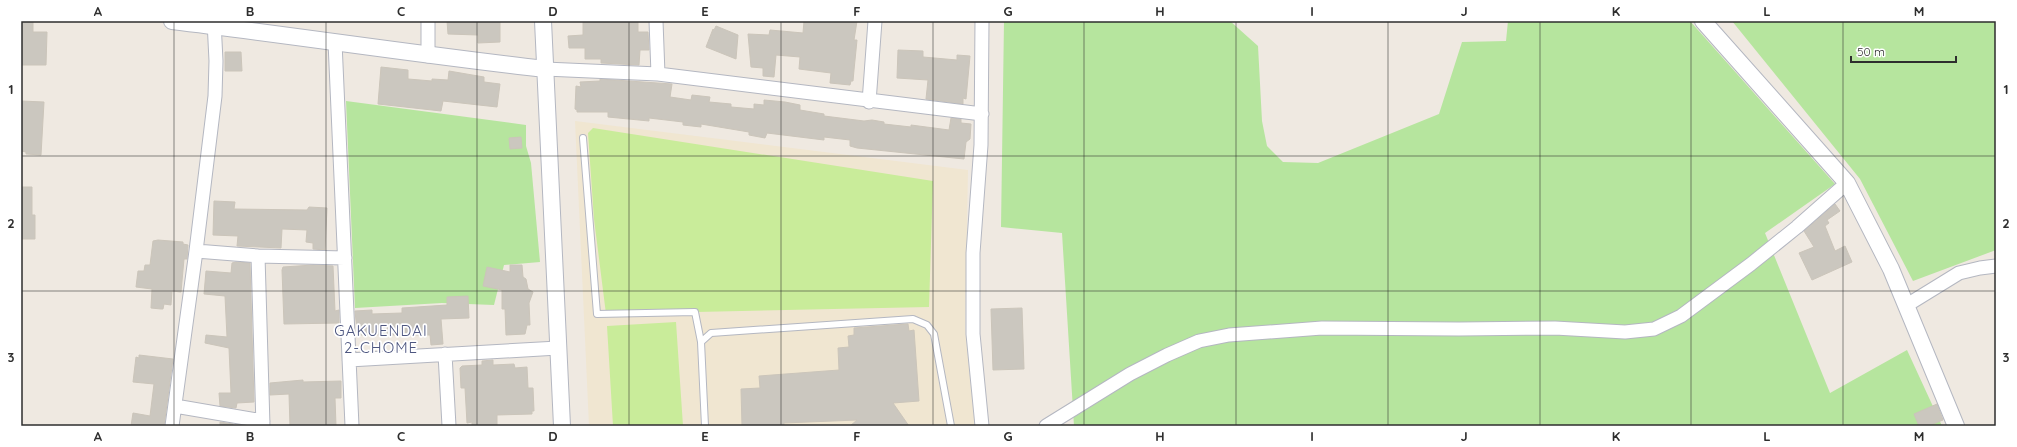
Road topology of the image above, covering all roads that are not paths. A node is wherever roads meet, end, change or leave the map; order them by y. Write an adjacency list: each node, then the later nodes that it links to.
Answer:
1 (172, 21): 8 (street)
2 (428, 21): 10 (street)
3 (543, 21): 11 (street)
4 (656, 21): 12 (street)
5 (875, 21): 13 (street)
6 (982, 21): 14 (street)
7 (1703, 21): 16 (street)
8 (214, 24): 9 (street); 17 (street)
9 (335, 42): 10 (street); 19 (street)
10 (428, 56): 11 (street)
11 (546, 69): 12 (street); 23 (street)
12 (658, 74): 13 (street)
13 (869, 102): 14 (street)
14 (982, 114): 34 (street)
15 (583, 138): 22 (lane)
16 (1847, 183): 21 (street); 35 (street)
17 (196, 251): 18 (street); 26 (street)
18 (258, 256): 19 (street); 27 (street)
19 (344, 258): 25 (street)
20 (1996, 266): 21 (street)
21 (1907, 305): 36 (street)
22 (701, 342): 32 (lane); 33 (lane)
23 (558, 348): 24 (street); 31 (street)
24 (445, 354): 25 (street); 30 (street)
25 (350, 360): 29 (street)
26 (175, 406): 27 (street); 28 (street)
27 (263, 423)
28 (172, 426)
29 (352, 426)
30 (449, 426)
31 (562, 426)
32 (705, 426)
33 (951, 426)
34 (982, 426)
35 (1046, 426)
36 (1956, 426)

